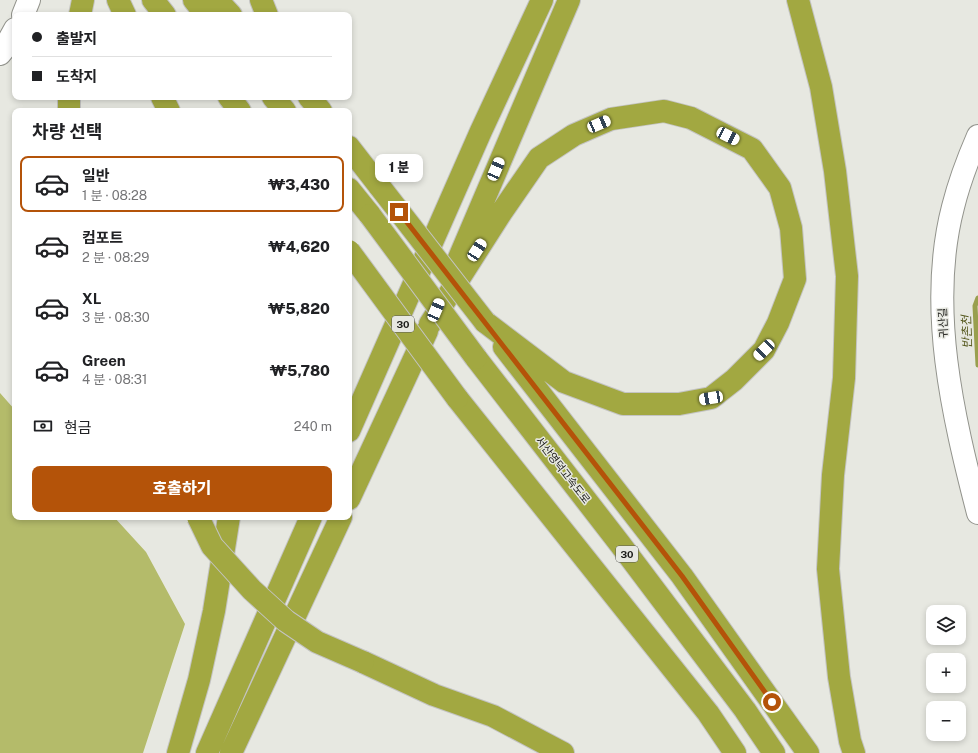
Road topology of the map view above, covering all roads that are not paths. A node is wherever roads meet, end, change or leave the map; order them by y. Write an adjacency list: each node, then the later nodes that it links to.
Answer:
1 (29, 0): 12 (street)
2 (83, 0): 13 (highway)
3 (118, 0): 14 (highway)
4 (153, 0): 15 (highway)
5 (194, 0): 16 (highway)
6 (217, 0): 17 (highway)
7 (261, 0): 18 (highway)
8 (533, 0): 25 (highway)
9 (542, 0): 25 (highway)
10 (569, 0): 31 (highway)
11 (798, 0): 46 (highway)
12 (24, 12)
13 (81, 12)
14 (124, 12)
15 (163, 12)
16 (204, 12)
17 (228, 12)
18 (266, 12)
19 (12, 35): 20 (street)
20 (0, 54)
21 (231, 100): 23 (highway)
22 (276, 100): 24 (highway)
23 (238, 108)
24 (282, 108)
25 (481, 130): 32 (highway)
26 (978, 136): 34 (street, 귀산길)
27 (352, 151): 30 (highway, bridge)
28 (352, 194): 44 (highway, 서산영덕고속도로 / 30, bridge)
29 (352, 255): 43 (highway, 30, bridge)
30 (485, 322): 31 (highway); 45 (highway)
31 (430, 324): 33 (highway)
32 (352, 424)
33 (352, 493)
34 (978, 513)
35 (199, 520): 42 (highway, bridge)
36 (229, 520): 39 (highway)
37 (310, 520): 40 (highway)
38 (340, 520): 41 (highway)
39 (178, 753)
40 (207, 753)
41 (231, 753)
42 (563, 753)
43 (735, 753)
44 (774, 753)
45 (808, 753)
46 (854, 753)

